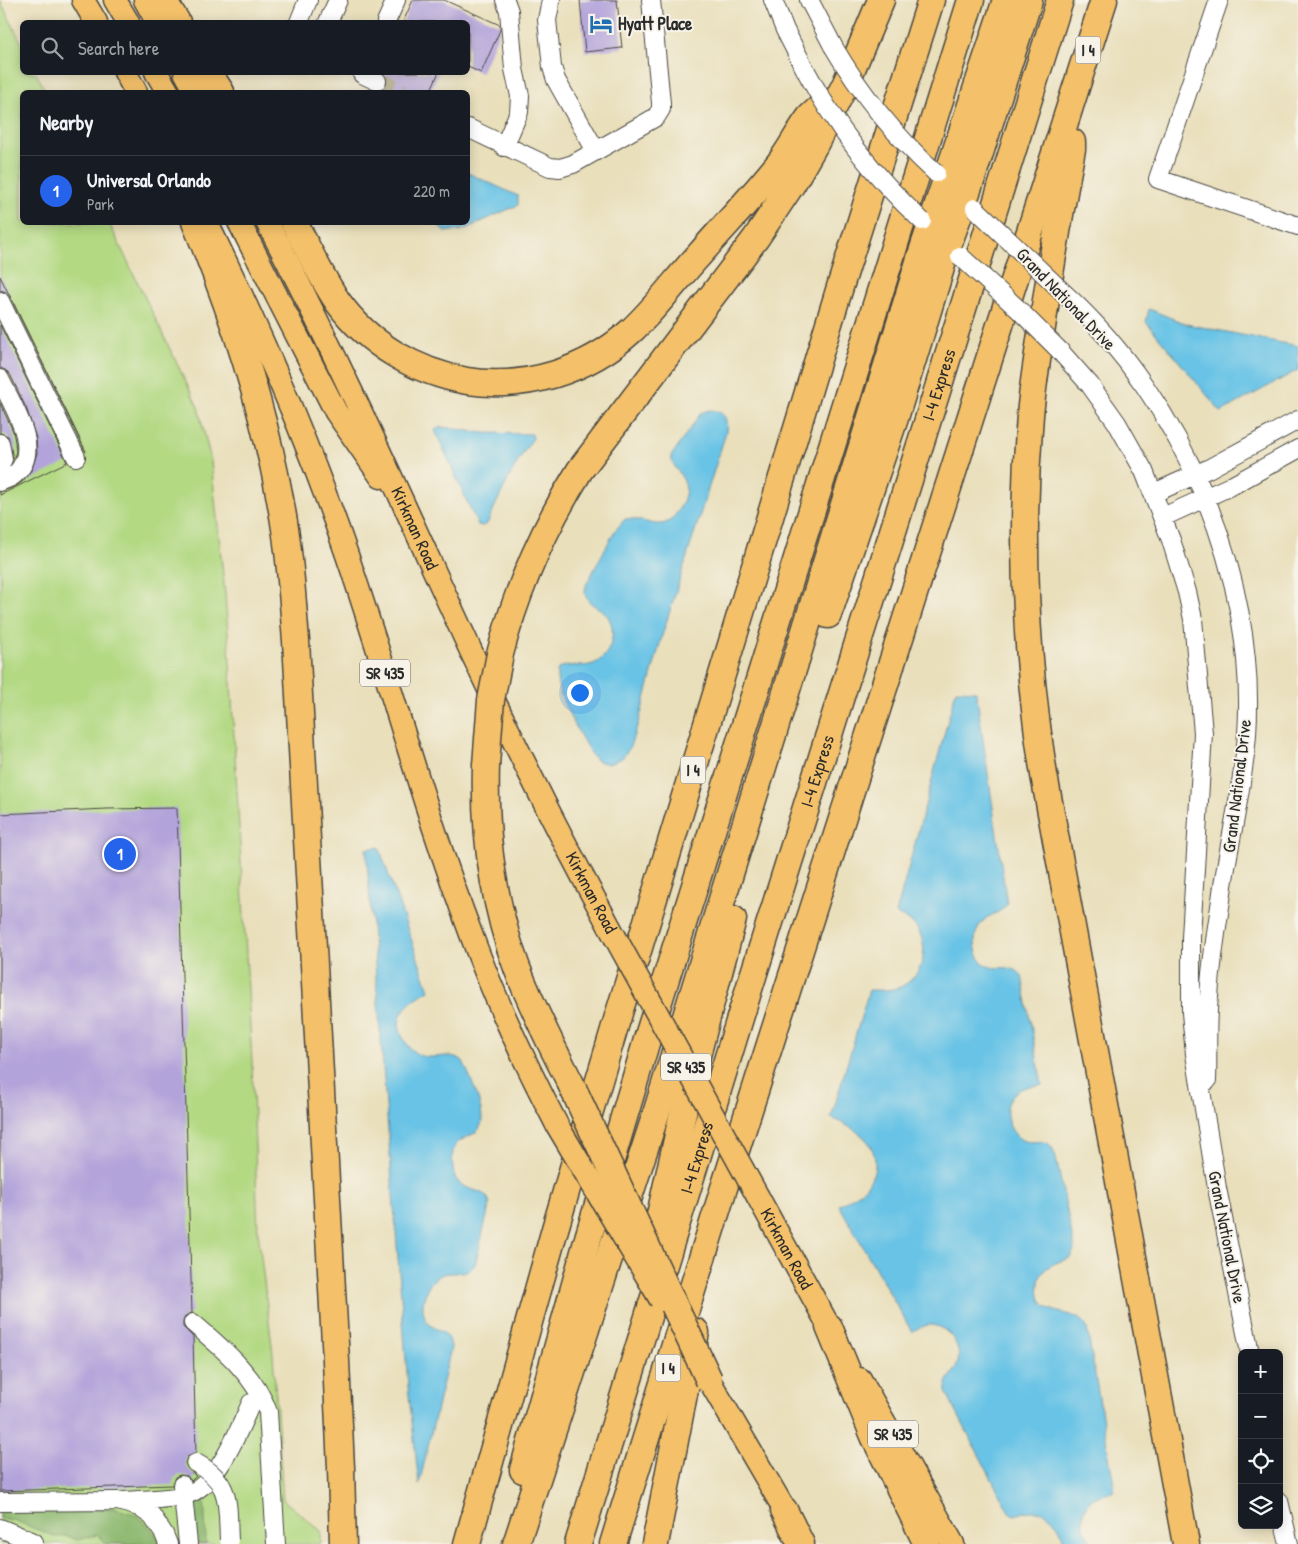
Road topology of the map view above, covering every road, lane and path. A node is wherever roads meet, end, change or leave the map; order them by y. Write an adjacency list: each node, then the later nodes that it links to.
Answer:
1 (83, 0): 21 (main road)
2 (115, 0): 22 (main road)
3 (145, 0): 23 (main road)
4 (163, 0): 24 (highway)
5 (308, 0): 25 (street)
6 (338, 0): 26 (street)
7 (396, 0): 27 (street)
8 (505, 0): 39 (street)
9 (551, 0): 40 (street)
10 (651, 0): 40 (street)
11 (773, 0): 48 (street, Grand National Drive, bridge)
12 (809, 0): 41 (street, Grand National Drive, bridge)
13 (881, 0): 32 (highway)
14 (931, 0): 83 (highway, I 4)
15 (971, 0): 84 (highway)
16 (1006, 0): 41 (highway)
17 (1029, 0): 41 (highway)
18 (1060, 0): 69 (highway, I-4 Express)
19 (1104, 0): 37 (highway, I 4)
20 (1219, 0): 47 (street)
21 (95, 20)
22 (127, 20)
23 (156, 20)
24 (176, 20)
25 (301, 20)
26 (329, 20)
27 (387, 20)
28 (127, 75): 33 (main road)
29 (158, 75): 34 (main road)
30 (187, 75): 35 (main road)
31 (210, 75): 36 (highway)
32 (846, 83): 46 (highway); 67 (highway, bridge)
33 (135, 90)
34 (167, 90)
35 (195, 90)
36 (220, 90)
37 (1072, 101): 63 (highway, I 4); 93 (highway)
38 (470, 129): 39 (street)
39 (504, 147): 40 (street)
40 (596, 151)
41 (955, 191): 48 (highway); 56 (street, Grand National Drive, bridge)
42 (196, 225): 82 (highway)
43 (208, 225): 67 (main road, SR 435, bridge)
44 (241, 225): 61 (main road)
45 (268, 225): 61 (main road, Kirkman Road / SR 435)
46 (296, 225)
47 (1298, 226)
48 (940, 238): 58 (street, Grand National Drive, bridge); 69 (highway); 85 (highway)
49 (0, 301): 50 (street)
50 (0, 313)
51 (0, 379): 57 (street)
52 (1298, 420): 56 (street)
53 (0, 443): 55 (street)
54 (1298, 449): 59 (street)
55 (0, 465)
56 (1194, 476): 58 (street); 59 (street, Grand National Drive)
57 (0, 482)
58 (1154, 493): 60 (street, Grand National Drive)
59 (1205, 499): 60 (street); 62 (street, Grand National Drive)
60 (1163, 517): 62 (street, Grand National Drive)
61 (421, 542): 65 (main road, Kirkman Road / SR 435, bridge)
62 (1207, 1121): 66 (street, Grand National Drive)
63 (723, 1191): 87 (highway, I 4); 88 (highway)
64 (193, 1323): 81 (street)
65 (829, 1327): 91 (highway); 92 (main road, Kirkman Road / SR 435)
66 (1249, 1349)
67 (709, 1380): 74 (main road, SR 435)
68 (251, 1403): 71 (street)
69 (611, 1436): 86 (highway, I-4 Express)
70 (196, 1463): 78 (street, bridge)
71 (182, 1490): 72 (street); 80 (street)
72 (118, 1501): 73 (street); 79 (street)
73 (0, 1502)
74 (784, 1510): 89 (highway); 90 (main road, SR 435)
75 (1283, 1520): 94 (street)
76 (0, 1528): 77 (street)
77 (34, 1542)
78 (229, 1542)
79 (168, 1544)
80 (188, 1544)
81 (276, 1544)
82 (343, 1544)
83 (466, 1544)
84 (502, 1544)
85 (516, 1544)
86 (578, 1544)
87 (613, 1544)
88 (655, 1544)
89 (801, 1544)
90 (806, 1544)
91 (927, 1544)
92 (953, 1544)
93 (1186, 1544)
94 (1288, 1544)

